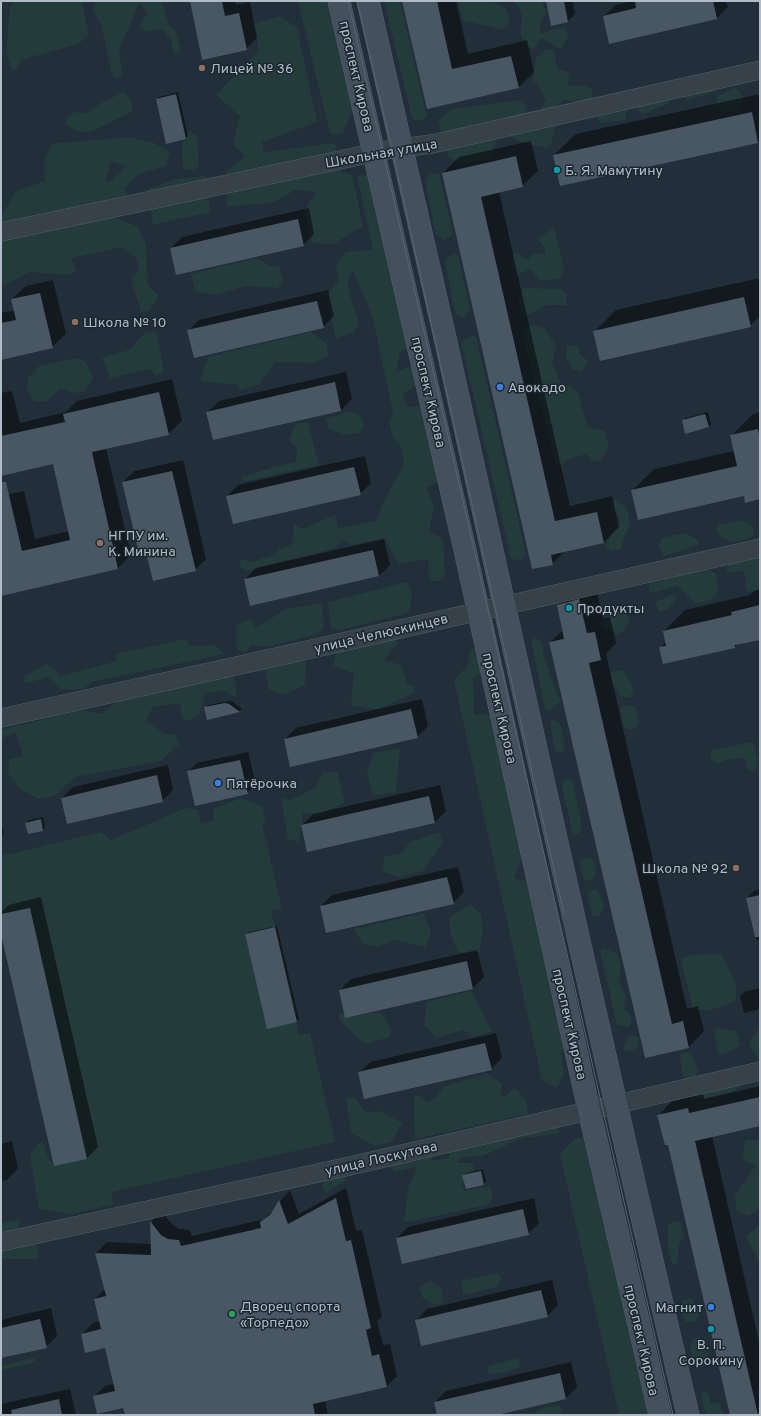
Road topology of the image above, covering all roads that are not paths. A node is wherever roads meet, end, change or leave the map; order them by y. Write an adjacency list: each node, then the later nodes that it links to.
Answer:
1 (339, 1): 5 (street, проспект Кирова)
2 (368, 1): 4 (street, проспект Кирова)
3 (760, 70): 4 (street, Школьная улица)
4 (401, 148): 5 (street, Школьная улица); 8 (street, проспект Кирова)
5 (374, 152): 6 (street, Школьная улица); 9 (street, проспект Кирова)
6 (1, 232)
7 (760, 548): 8 (street, улица Челюскинцев)
8 (503, 605): 9 (street, улица Челюскинцев); 12 (street, проспект Кирова)
9 (478, 611): 10 (street, улица Челюскинцев); 13 (street, проспект Кирова)
10 (1, 718)
11 (760, 1070): 12 (street, улица Лоскутова)
12 (616, 1104): 13 (street, улица Лоскутова); 16 (street, проспект Кирова)
13 (589, 1110): 14 (street, улица Лоскутова); 15 (street, проспект Кирова)
14 (1, 1242)
15 (660, 1415)
16 (688, 1415)

